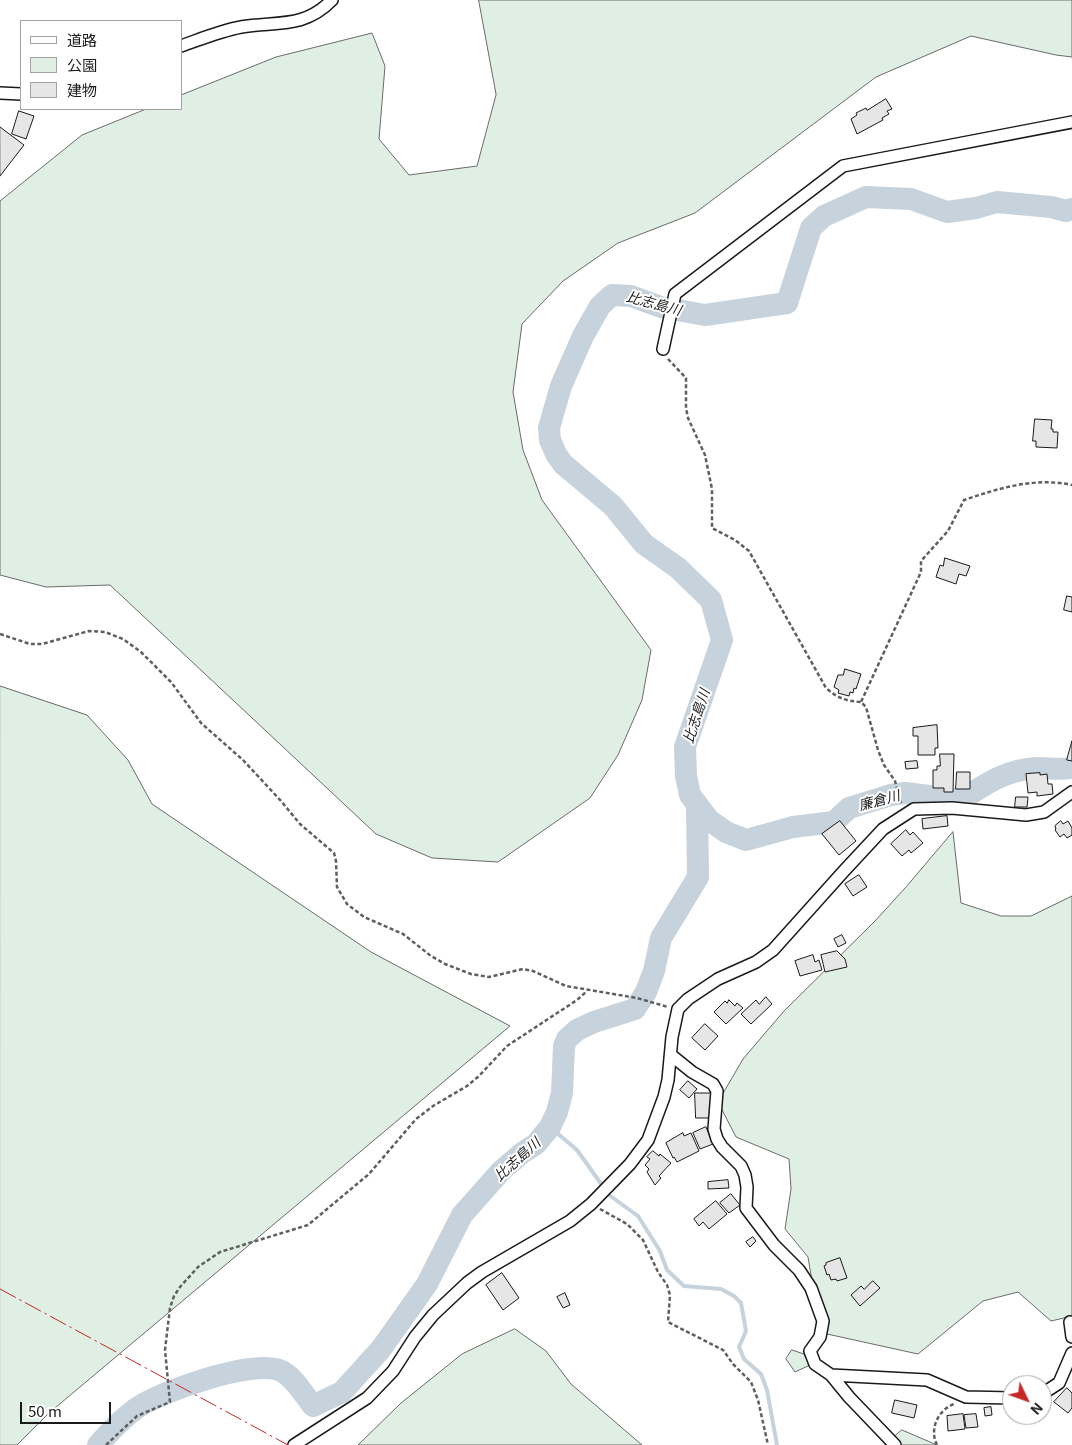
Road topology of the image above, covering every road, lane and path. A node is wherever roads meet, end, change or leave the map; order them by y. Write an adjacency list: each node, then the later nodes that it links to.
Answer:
1 (332, 0): 2 (street)
2 (182, 46)
3 (0, 93): 4 (street)
4 (20, 94)
5 (1072, 122): 6 (street)
6 (663, 349): 9 (path)
7 (1072, 485): 9 (path)
8 (0, 634): 12 (path)
9 (861, 702): 11 (path)
10 (1072, 792): 14 (street)
11 (899, 796)
12 (587, 991): 13 (path); 23 (path)
13 (656, 1004)
14 (671, 1055): 15 (street); 19 (street)
15 (591, 1204): 24 (street); 25 (path)
16 (1070, 1322): 17 (street)
17 (1072, 1337)
18 (1072, 1354): 20 (street)
19 (831, 1375): 21 (street); 26 (street)
20 (1052, 1388)
21 (966, 1397): 22 (street); 27 (path)
22 (1002, 1398)
23 (106, 1445)
24 (294, 1445)
25 (768, 1445)
26 (895, 1445)
27 (937, 1445)

